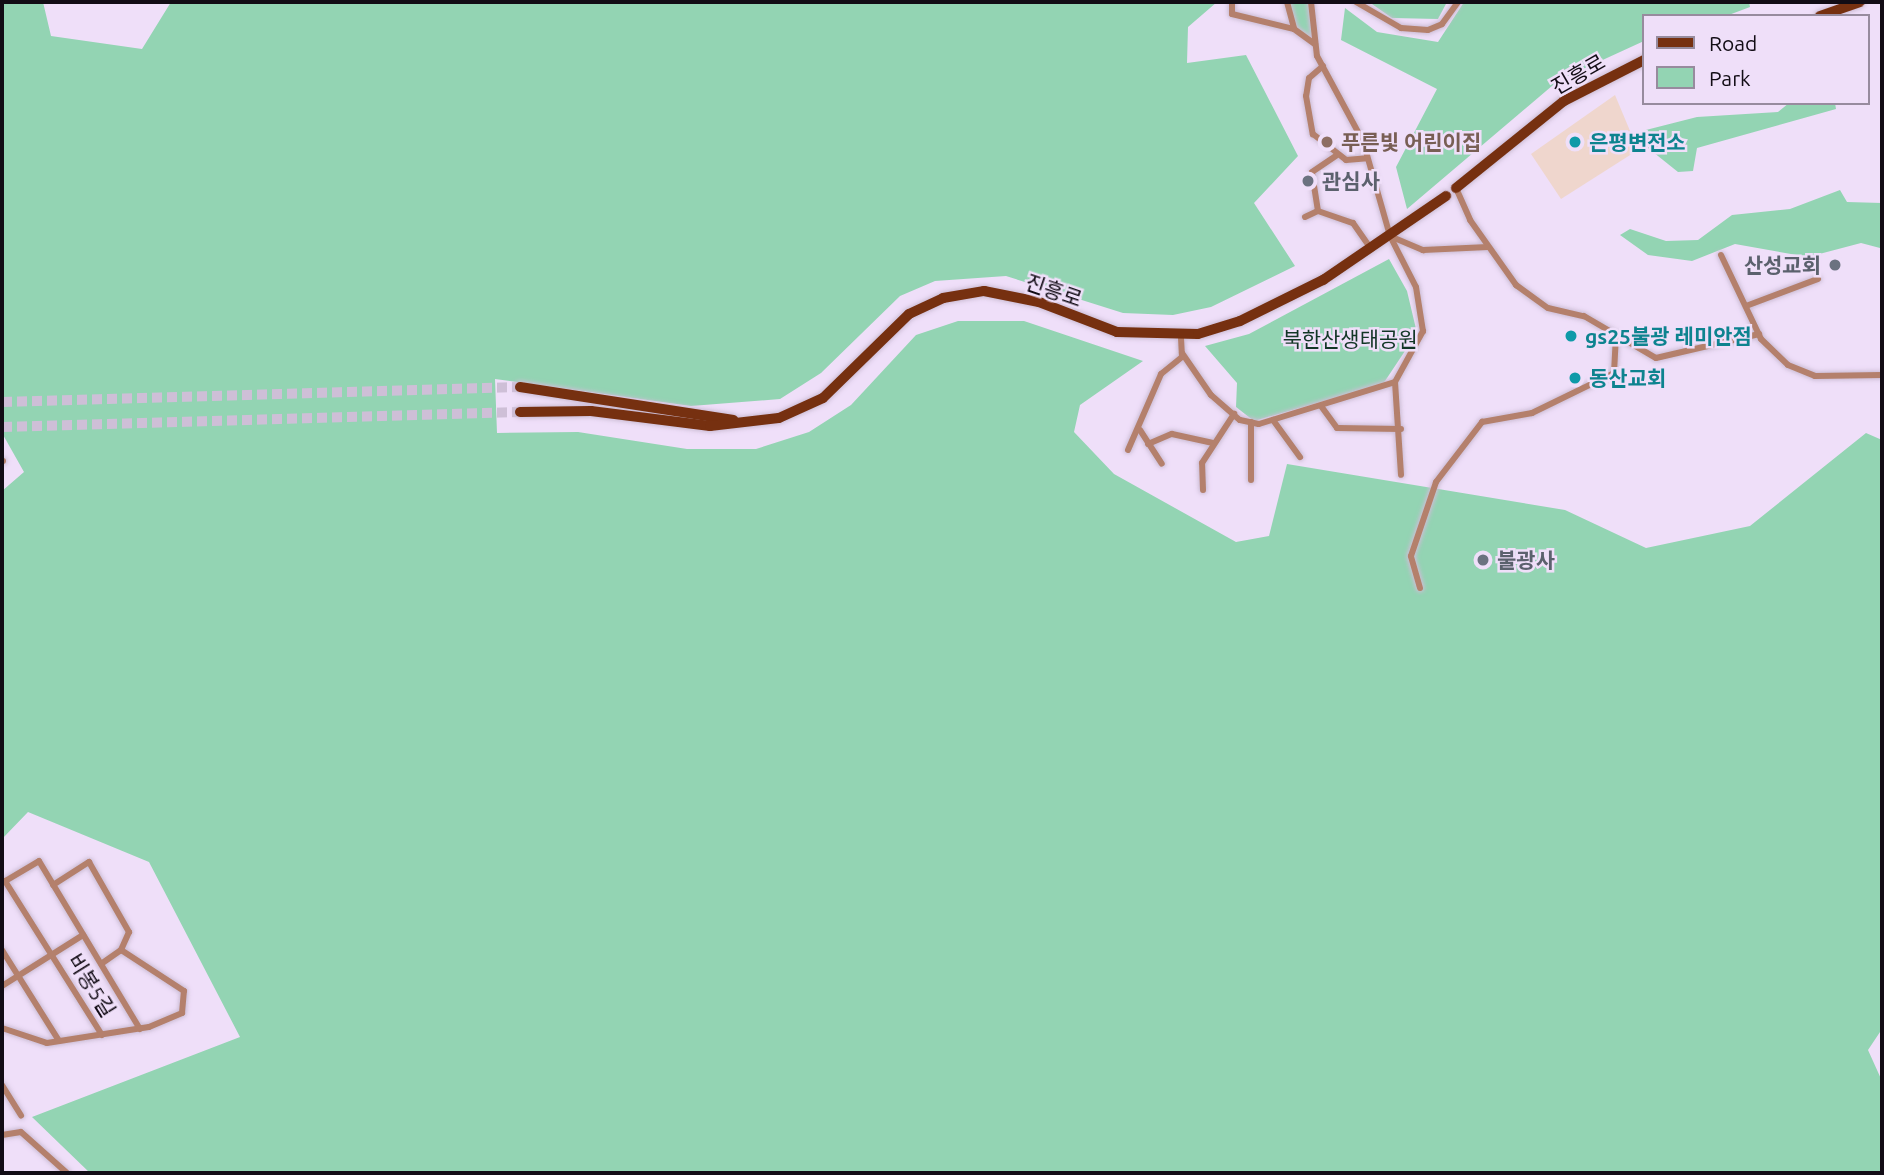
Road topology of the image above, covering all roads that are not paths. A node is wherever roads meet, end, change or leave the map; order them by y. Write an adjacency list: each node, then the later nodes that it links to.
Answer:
1 (1232, 2): 8 (street)
2 (1287, 2): 8 (street)
3 (1311, 2): 9 (street)
4 (1356, 2): 5 (street)
5 (1458, 2)
6 (1860, 2): 7 (main road)
7 (1826, 14)
8 (1294, 29): 9 (street)
9 (1315, 44): 11 (street)
10 (1643, 61): 14 (main road, 진흥로)
11 (1323, 66): 12 (street); 13 (street)
12 (1336, 156): 13 (street); 16 (street)
13 (1367, 158): 18 (street)
14 (1456, 187): 19 (street, 진흥로)
15 (1446, 196): 18 (main road, 진흥로)
16 (1318, 211): 17 (street); 20 (street)
17 (1304, 217)
18 (1390, 236): 19 (street); 20 (main road, 진흥로); 29 (street)
19 (1488, 247): 26 (street, 진흥로)
20 (1371, 249): 25 (main road, 진흥로)
21 (1721, 255): 23 (street)
22 (1818, 279): 23 (street)
23 (1746, 306): 24 (street)
24 (1759, 334): 26 (street, 진흥로); 28 (street)
25 (1181, 336): 27 (street); 36 (main road, 진흥로)
26 (1616, 338): 47 (street)
27 (1182, 353): 33 (street); 38 (street)
28 (1882, 375)
29 (1395, 382): 31 (street); 37 (street)
30 (520, 387): 36 (main road, 진흥로)
31 (1321, 406): 34 (street); 37 (street)
32 (520, 412): 36 (main road, 진흥로)
33 (1234, 414): 35 (street); 39 (street)
34 (1273, 420): 35 (street); 42 (street)
35 (1251, 422): 45 (street)
36 (746, 423)
37 (1401, 429): 44 (street)
38 (1140, 430): 40 (street); 41 (street)
39 (1213, 443): 40 (street); 46 (street)
40 (1148, 444): 43 (street)
41 (1128, 450)
42 (1300, 457)
43 (1162, 464)
44 (1401, 475)
45 (1251, 480)
46 (1203, 490)
47 (1420, 588)
48 (4, 882): 49 (street, 비봉5길); 53 (street, 비봉5길)
49 (53, 886): 50 (street, 비봉5길); 52 (street, 비봉5길)
50 (83, 935): 53 (street, 비봉5길); 54 (street, 비봉5길)
51 (2, 950): 55 (street)
52 (121, 950): 54 (street, 비봉5길); 58 (street, 비봉5길)
53 (52, 954): 55 (street, 비봉5길); 59 (street, 비봉5길)
54 (101, 964): 58 (street, 비봉5길)
55 (17, 976): 56 (street, 비봉5길); 60 (street)
56 (2, 986)
57 (2, 1028): 60 (street, 비봉5길)
58 (139, 1029): 59 (street, 비봉5길)
59 (102, 1035): 60 (street, 비봉5길)
60 (60, 1041)
61 (2, 1085): 62 (street)
62 (21, 1115)
63 (2, 1135): 64 (street)
64 (67, 1173)

